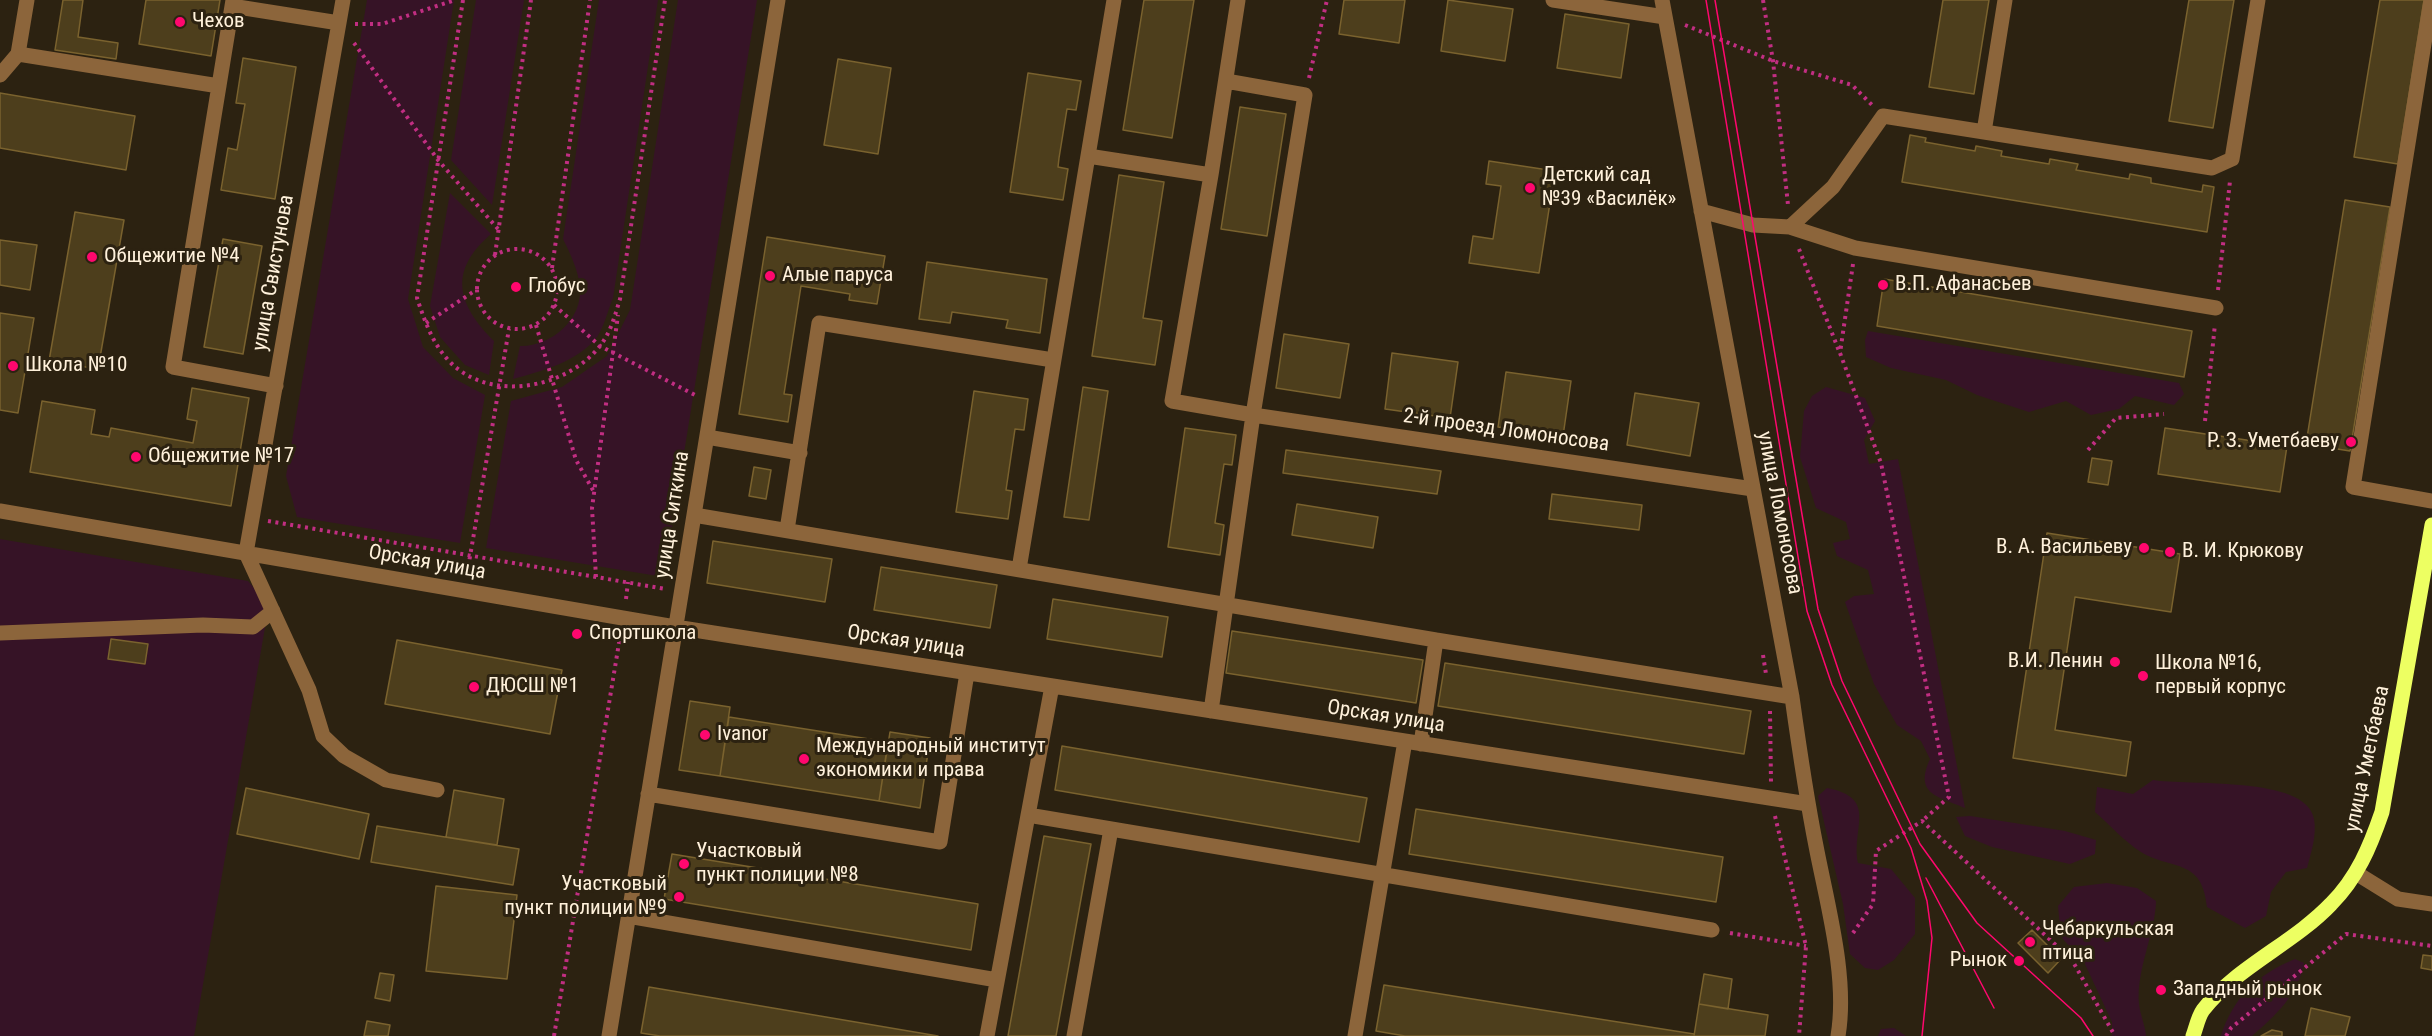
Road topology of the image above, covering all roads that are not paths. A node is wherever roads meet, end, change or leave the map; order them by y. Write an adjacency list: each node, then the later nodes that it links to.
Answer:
1 (27, 0): 14 (street)
2 (344, 0): 13 (street, улица Свистунова)
3 (778, 0): 27 (street, улица Ситкина)
4 (1114, 0): 19 (street)
5 (1238, 0): 16 (street)
6 (1553, 0): 12 (street)
7 (1662, 0): 12 (street, улица Ломоносова)
8 (2005, 0): 18 (street)
9 (2258, 0): 18 (street)
10 (2431, 0): 30 (street)
11 (232, 3): 13 (street); 17 (street)
12 (1665, 17): 21 (street, улица Ломоносова)
13 (339, 23): 25 (street, улица Свистунова)
14 (18, 54): 15 (street); 17 (street)
15 (0, 75)
16 (1226, 81): 20 (street); 26 (street)
17 (219, 86): 25 (street)
18 (1984, 132): 22 (street)
19 (1088, 156): 20 (street); 24 (street)
20 (1211, 175): 26 (street, 2-й проезд Ломоносова)
21 (1701, 211): 22 (street); 29 (street, улица Ломоносова)
22 (1790, 226): 23 (street)
23 (2216, 308)
24 (1053, 360): 28 (street); 37 (street)
25 (276, 386): 35 (street, улица Свистунова)
26 (1253, 415): 29 (street, 2-й проезд Ломоносова); 38 (street)
27 (707, 437): 28 (street); 32 (street, улица Ситкина)
28 (800, 453): 34 (street)
29 (1753, 489): 45 (street, улица Ломоносова)
30 (2432, 501)
31 (0, 511): 35 (street, Орская улица)
32 (694, 515): 34 (street); 40 (street, улица Ситкина)
33 (2432, 525): 36 (main road, улица Уметбаева)
34 (787, 530): 37 (street)
35 (246, 553): 39 (street); 40 (street, Орская улица)
36 (2429, 568): 54 (main road, улица Уметбаева)
37 (1019, 569): 38 (street)
38 (1228, 605): 42 (street); 46 (street)
39 (273, 611): 41 (street); 49 (street)
40 (675, 627): 43 (street, Орская улица); 50 (street, улица Ситкина)
41 (0, 633)
42 (1436, 640): 45 (street); 48 (street)
43 (967, 673): 44 (street, Орская улица); 50 (street)
44 (1052, 686): 46 (street, Орская улица); 52 (street)
45 (1792, 697): 51 (street, улица Ломоносова)
46 (1211, 711): 47 (street, Орская улица)
47 (1405, 741): 48 (street, Орская улица); 55 (street)
48 (1421, 744): 51 (street, Орская улица)
49 (437, 790)
50 (648, 794): 57 (street, улица Ситкина)
51 (1808, 804): 64 (street, улица Ломоносова)
52 (1028, 815): 53 (street); 59 (street)
53 (1111, 829): 55 (street); 62 (street)
54 (2356, 873): 56 (street); 65 (main road, улица Уметбаева)
55 (1383, 875): 58 (street); 63 (street)
56 (2432, 904)
57 (628, 916): 59 (street); 60 (street, улица Ситкина)
58 (1712, 930)
59 (997, 980): 61 (street)
60 (609, 1036)
61 (987, 1036)
62 (1074, 1036)
63 (1355, 1036)
64 (1838, 1036)
65 (2193, 1036)

